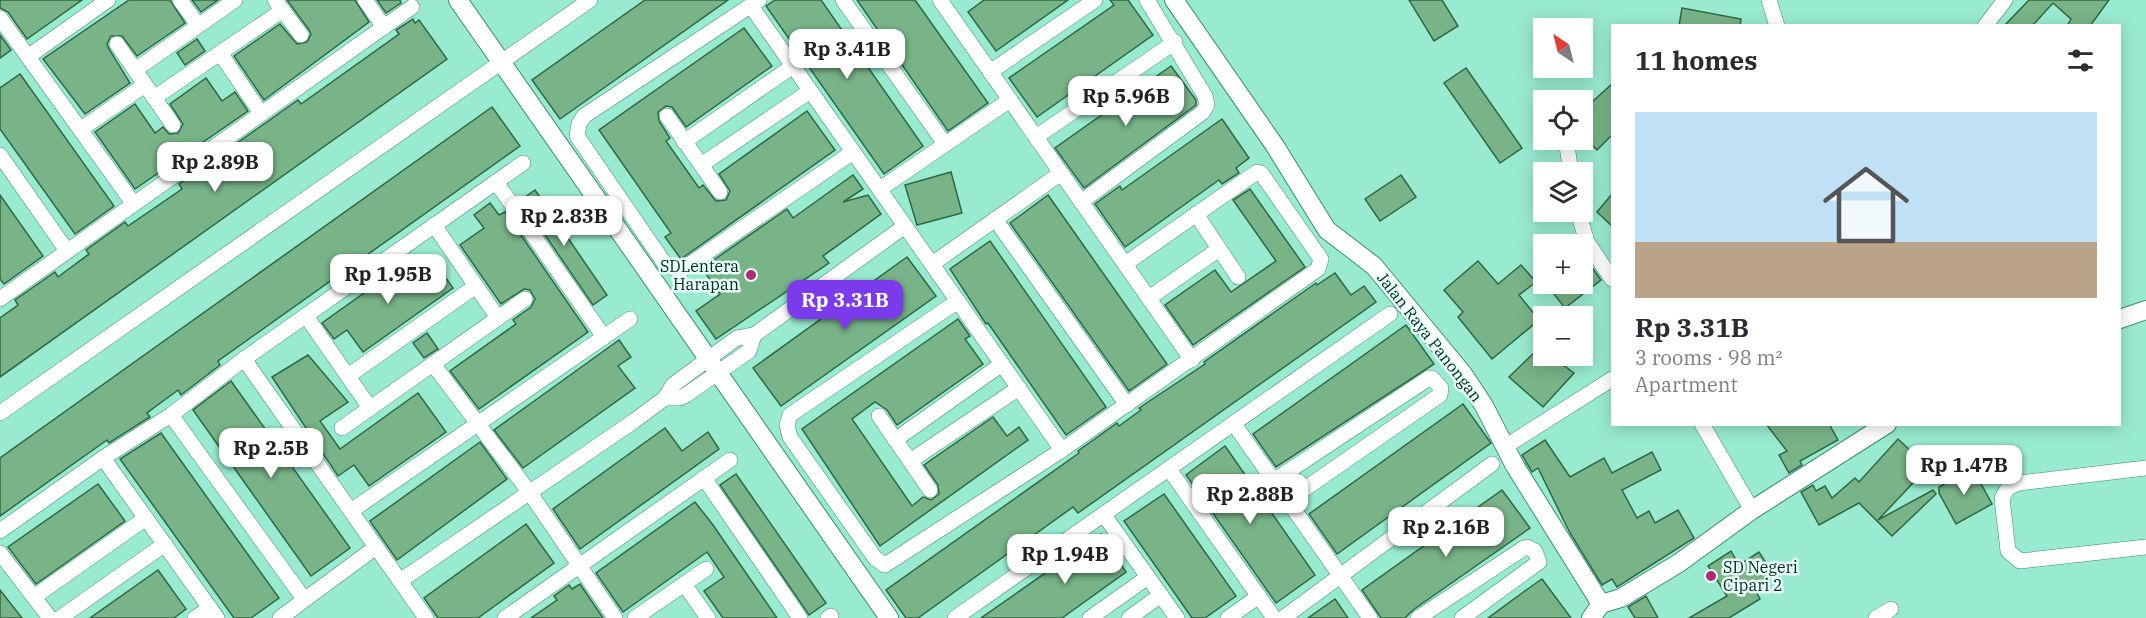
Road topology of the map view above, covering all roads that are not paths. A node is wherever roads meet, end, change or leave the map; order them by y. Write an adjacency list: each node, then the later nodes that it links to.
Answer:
1 (108, 0): 26 (street)
2 (180, 0): 20 (street)
3 (235, 0): 20 (street)
4 (365, 0): 21 (street)
5 (458, 0): 28 (street)
6 (590, 0): 28 (street)
7 (843, 0): 41 (street)
8 (1095, 0): 30 (street)
9 (1147, 0): 23 (street)
10 (1174, 0): 95 (street, Jalan Raya Panongan)
11 (1769, 0): 18 (street)
12 (2005, 0): 19 (street)
13 (946, 2): 30 (street)
14 (755, 3): 27 (street); 42 (street)
15 (279, 5): 22 (street); 25 (street)
16 (412, 8): 21 (street)
17 (1, 21): 26 (street)
18 (1776, 24)
19 (1987, 24)
20 (198, 25): 29 (street)
21 (384, 27): 35 (street)
22 (301, 35)
23 (1175, 42): 39 (street); 50 (street)
24 (117, 44): 29 (street)
25 (220, 53): 33 (street); 35 (street)
26 (29, 56): 38 (street)
27 (794, 66): 32 (street); 40 (street)
28 (495, 68): 79 (street); 86 (street)
29 (135, 70): 31 (street)
30 (990, 72): 34 (street)
31 (145, 85): 33 (street); 38 (street)
32 (810, 90): 42 (street); 45 (street)
33 (154, 98): 37 (street)
34 (1010, 100): 39 (street); 41 (street)
35 (261, 113): 51 (street)
36 (667, 116): 40 (street)
37 (173, 125)
38 (81, 129): 51 (street)
39 (1036, 136): 46 (street)
40 (684, 142): 45 (street)
41 (945, 144): 48 (street)
42 (853, 152): 48 (street)
43 (0, 155): 58 (street)
44 (523, 163): 47 (street)
45 (701, 165): 49 (street)
46 (1061, 173): 50 (street); 53 (street)
47 (496, 182): 55 (street); 74 (street)
48 (880, 189): 56 (street)
49 (720, 192)
50 (1082, 202): 60 (street)
51 (133, 203): 58 (street)
52 (1196, 214): 57 (street); 60 (street); 76 (street)
53 (995, 219): 59 (street); 84 (street)
54 (1581, 222): 62 (street)
55 (434, 225): 63 (street); 70 (street)
56 (905, 226): 59 (street); 79 (street)
57 (1219, 249): 61 (street); 64 (street)
58 (67, 251): 65 (street)
59 (932, 264): 67 (street)
60 (1125, 264): 64 (street)
61 (1238, 277)
62 (1611, 278)
63 (476, 286): 71 (street); 80 (street)
64 (1149, 298): 76 (street)
65 (0, 299)
66 (525, 299): 71 (street)
67 (958, 301): 78 (street); 96 (street)
68 (2146, 310): 73 (street)
69 (1390, 314): 90 (street)
70 (306, 316): 75 (street); 80 (street)
71 (498, 318): 77 (street)
72 (630, 319): 74 (street)
73 (2121, 319)
74 (604, 337): 89 (street)
75 (244, 359): 87 (street); 109 (street)
76 (1192, 360): 84 (street)
77 (433, 364): 85 (street); 89 (street)
78 (1002, 364): 82 (street); 94 (street)
79 (705, 371): 83 (street); 83 (street); 140 (street)
80 (348, 376): 85 (street)
81 (1611, 380): 95 (street)
82 (1019, 388): 96 (street); 99 (street)
83 (664, 398): 106 (street)
84 (1127, 405): 96 (street)
85 (370, 408): 93 (street)
86 (0, 413)
87 (171, 415): 97 (street); 126 (street)
88 (879, 416): 94 (street)
89 (477, 424): 106 (street); 109 (street)
90 (1234, 424): 102 (street); 104 (street)
91 (1703, 426): 108 (street)
92 (1884, 426): 108 (street)
93 (342, 428)
94 (895, 440): 99 (street)
95 (1506, 446): 128 (street, Jalan Raya Panongan)
96 (1062, 450)
97 (103, 458): 111 (street); 112 (street)
98 (730, 460): 103 (street)
99 (910, 461): 105 (street)
100 (1492, 464): 119 (street)
101 (2146, 468): 115 (street)
102 (1169, 469): 110 (street); 124 (street)
103 (704, 478): 117 (street); 139 (street)
104 (1272, 482): 107 (street); 107 (street)
105 (930, 490)
106 (530, 494): 117 (street); 121 (street)
107 (1286, 502): 119 (street)
108 (1752, 510): 128 (street)
109 (351, 511): 114 (street)
110 (1104, 515): 120 (street); 141 (street)
111 (146, 518): 113 (street); 125 (street)
112 (0, 531)
113 (165, 544): 129 (street); 132 (street)
114 (376, 547): 121 (street); 126 (street)
115 (2146, 547)
116 (0, 553): 125 (street)
117 (579, 567): 136 (street); 137 (street)
118 (706, 569): 122 (street)
119 (1341, 576): 147 (street); 148 (street)
120 (1148, 577): 123 (street); 142 (street)
121 (400, 581): 135 (street)
122 (684, 584): 130 (street); 138 (street)
123 (1161, 595): 143 (street); 144 (street)
124 (1259, 596): 145 (street); 146 (street)
125 (34, 597): 131 (street)
126 (304, 599): 134 (street)
127 (1891, 609): 151 (street)
128 (1596, 611)
129 (213, 613): 133 (street)
130 (702, 616)
131 (50, 618)
132 (60, 618)
133 (195, 618)
134 (280, 618)
135 (426, 618)
136 (505, 618)
137 (615, 618)
138 (635, 618)
139 (800, 618)
140 (889, 618)
141 (955, 618)
142 (1090, 618)
143 (1129, 618)
144 (1177, 618)
145 (1228, 618)
146 (1274, 618)
147 (1283, 618)
148 (1370, 618)
149 (1418, 618): 150 (street)
150 (1462, 618)
151 (1876, 618)

